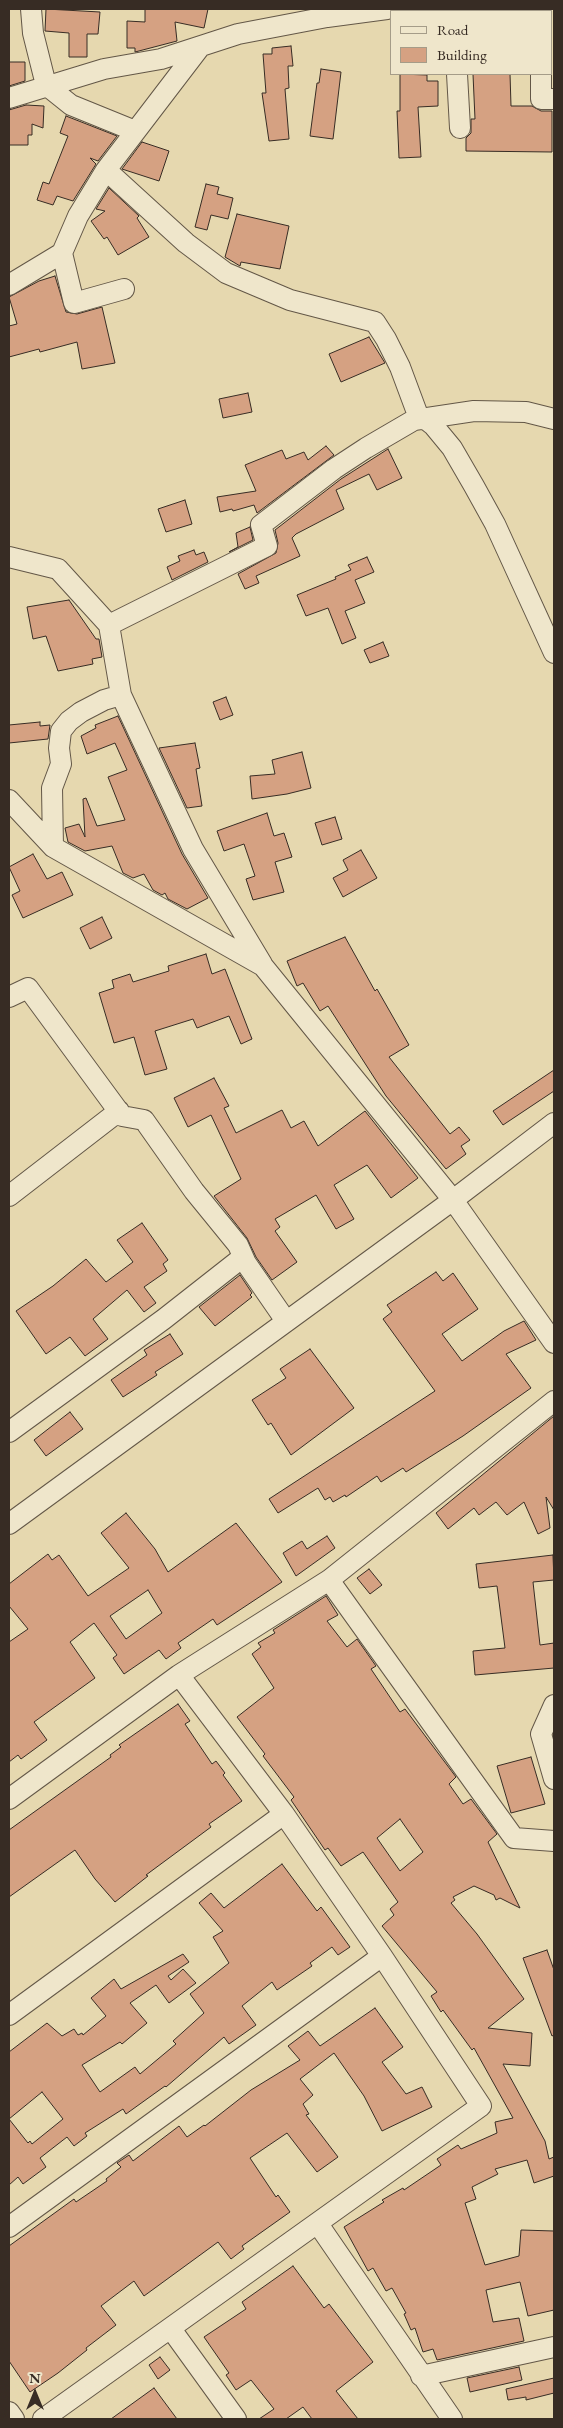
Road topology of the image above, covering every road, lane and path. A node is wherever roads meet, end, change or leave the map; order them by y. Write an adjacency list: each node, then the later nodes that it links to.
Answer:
1 (32, 9): 7 (street)
2 (387, 9): 3 (street)
3 (317, 14): 4 (street)
4 (200, 47): 7 (street); 11 (street)
5 (457, 75): 10 (street)
6 (541, 75): 9 (street)
7 (46, 85): 8 (street); 11 (street)
8 (9, 98)
9 (554, 99)
10 (460, 128)
11 (135, 132): 12 (street)
12 (106, 170): 13 (street); 16 (street)
13 (62, 253): 14 (street); 15 (street)
14 (9, 285)
15 (124, 289)
16 (422, 418): 17 (street); 19 (street); 20 (street)
17 (554, 419)
18 (9, 557): 19 (street)
19 (109, 626): 21 (street)
20 (554, 653)
21 (121, 695): 23 (street); 24 (street)
22 (11, 806): 23 (street)
23 (52, 847): 24 (street)
24 (263, 966): 29 (street)
25 (9, 997): 26 (street)
26 (119, 1111): 28 (street); 30 (street)
27 (554, 1123): 29 (street)
28 (9, 1196)
29 (452, 1200): 31 (street); 32 (street)
30 (243, 1257): 31 (street); 34 (street)
31 (286, 1322): 35 (street)
32 (554, 1343)
33 (554, 1401): 36 (street)
34 (9, 1432)
35 (9, 1524)
36 (329, 1580): 37 (street); 42 (street)
37 (179, 1674): 40 (street); 41 (street)
38 (554, 1705): 39 (street)
39 (554, 1779)
40 (9, 1799)
41 (284, 1814): 43 (street); 44 (street)
42 (554, 1841)
43 (382, 1956): 45 (street); 46 (street)
44 (9, 2015)
45 (318, 2224): 47 (street); 49 (street)
46 (9, 2227)
47 (171, 2329): 52 (street); 53 (street)
48 (554, 2347): 49 (street)
49 (420, 2376): 54 (street)
50 (9, 2412): 51 (street)
51 (14, 2419)
52 (43, 2419)
53 (236, 2419)
54 (452, 2419)

